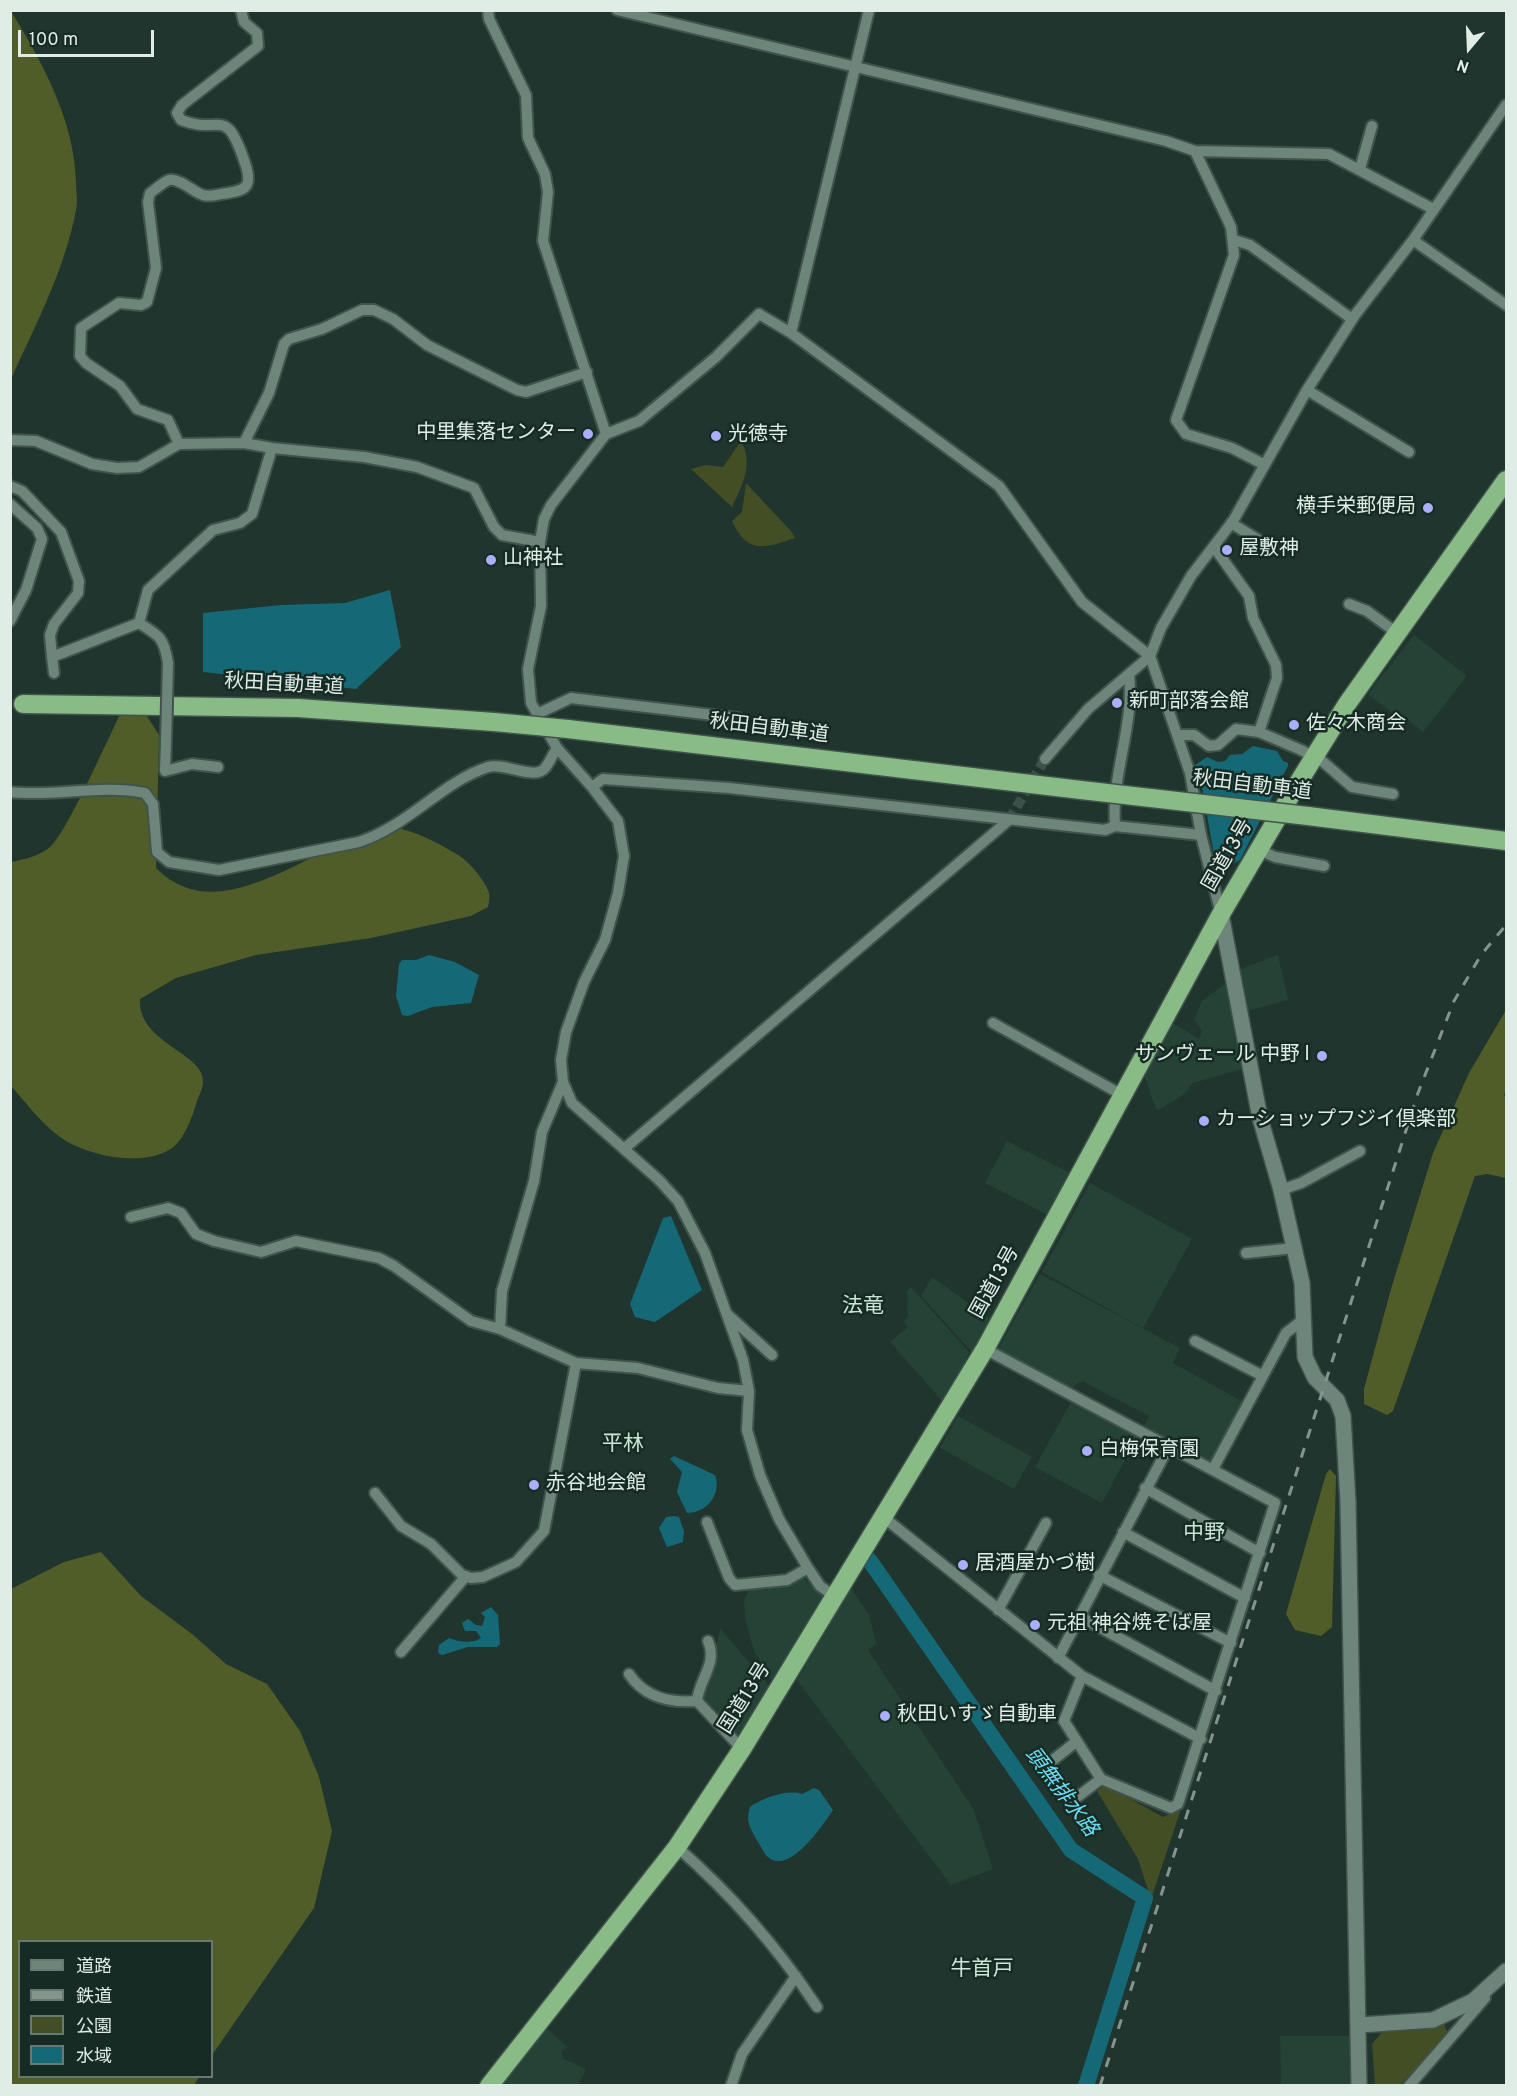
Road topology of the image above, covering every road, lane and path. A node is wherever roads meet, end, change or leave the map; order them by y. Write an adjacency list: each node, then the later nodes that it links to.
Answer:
1 (241, 10): 21 (street)
2 (488, 10): 16 (street)
3 (616, 10): 5 (street)
4 (869, 10): 5 (street)
5 (855, 69): 8 (street); 15 (street)
6 (1506, 105): 10 (street)
7 (1372, 126): 9 (street)
8 (1195, 151): 9 (street); 11 (street)
9 (1360, 169): 10 (street)
10 (1433, 209): 12 (street)
11 (1234, 240): 14 (street); 24 (street)
12 (1413, 240): 13 (street); 14 (street)
13 (1506, 305)
14 (1352, 319): 17 (street)
15 (791, 333): 18 (street); 36 (street)
16 (587, 372): 18 (street); 20 (street)
17 (1307, 390): 23 (street); 24 (street)
18 (606, 434): 29 (street)
19 (10, 440): 21 (street)
20 (244, 443): 21 (street); 22 (street)
21 (179, 444)
22 (272, 448): 29 (street); 34 (street)
23 (1409, 452)
24 (1263, 464): 28 (street)
25 (1506, 480): 35 (highway, 国道13号)
26 (10, 486): 37 (street)
27 (10, 504): 33 (street)
28 (1231, 523): 30 (street); 31 (street)
29 (540, 542): 41 (street)
30 (1265, 544)
31 (1214, 547): 36 (street); 43 (street)
32 (1349, 604): 35 (street)
33 (10, 621)
34 (139, 623): 37 (street); 48 (street, bridge)
35 (1397, 633): 46 (highway, 国道13号)
36 (1150, 656): 39 (street); 44 (street)
37 (52, 657): 38 (street)
38 (54, 673)
39 (1129, 674): 47 (street); 53 (street)
40 (23, 704): 55 (highway, 秋田自動車道, bridge)
41 (537, 714): 42 (street); 45 (street)
42 (738, 718)
43 (1259, 732): 44 (street); 46 (street)
44 (1177, 735): 54 (street)
45 (557, 748): 49 (street); 50 (street)
46 (1314, 757): 51 (street); 56 (highway, 国道13号)
47 (1045, 759)
48 (218, 767)
49 (592, 787): 52 (street); 60 (street)
50 (10, 792)
51 (1393, 794)
52 (1009, 820): 53 (street); 62 (street)
53 (1115, 826): 54 (street)
54 (1201, 835): 58 (street)
55 (1506, 841)
56 (1258, 850): 57 (street); 58 (highway, 国道13号)
57 (1324, 866)
58 (1221, 914): 61 (highway, 国道13号); 64 (street)
59 (993, 1023): 61 (street)
60 (563, 1082): 62 (street); 70 (street)
61 (1124, 1096): 72 (highway, 国道13号)
62 (625, 1148): 68 (street)
63 (1360, 1150): 64 (street)
64 (1281, 1190): 66 (street)
65 (130, 1217): 70 (street)
66 (1295, 1248): 67 (street); 69 (street)
67 (1246, 1252)
68 (725, 1312): 73 (street); 76 (street)
69 (1305, 1319): 75 (street); 109 (street)
70 (500, 1329): 74 (street)
71 (1195, 1341): 75 (street)
72 (985, 1349): 77 (street); 81 (highway, 国道13号)
73 (772, 1355)
74 (576, 1363): 76 (street); 88 (street)
75 (1263, 1376): 78 (street)
76 (749, 1391): 86 (street)
77 (1169, 1446): 78 (street); 79 (street)
78 (1213, 1469): 85 (street)
79 (1145, 1488): 84 (street); 85 (street)
80 (375, 1493): 88 (street)
81 (882, 1516): 89 (highway, 国道13号); 91 (street)
82 (707, 1522): 86 (street)
83 (1046, 1523): 91 (street)
84 (1123, 1532): 87 (street); 90 (street)
85 (1260, 1552): 90 (street)
86 (808, 1568): 89 (street)
87 (1099, 1575): 92 (street); 94 (street)
88 (466, 1576): 95 (street)
89 (834, 1596): 103 (highway, 国道13号)
90 (1245, 1598): 94 (street)
91 (998, 1610): 96 (street)
92 (1079, 1616): 96 (street); 99 (street)
93 (708, 1641): 100 (street)
94 (1231, 1644): 99 (street)
95 (401, 1652)
96 (1058, 1658): 98 (street)
97 (629, 1674): 100 (street)
98 (1082, 1676): 101 (street); 102 (street)
99 (1216, 1691): 101 (street)
100 (697, 1701): 103 (street)
101 (1201, 1739): 104 (street)
102 (1077, 1741): 104 (street); 104 (street)
103 (742, 1749): 105 (highway, 国道13号)
104 (1101, 1779)
105 (676, 1847): 107 (street); 110 (highway, 国道13号)
106 (1506, 1972): 109 (street); 113 (street)
107 (796, 1976): 108 (street); 111 (street)
108 (817, 2007)
109 (1360, 2025): 112 (street)
110 (489, 2085)
111 (731, 2085)
112 (1359, 2085)
113 (1409, 2085)

